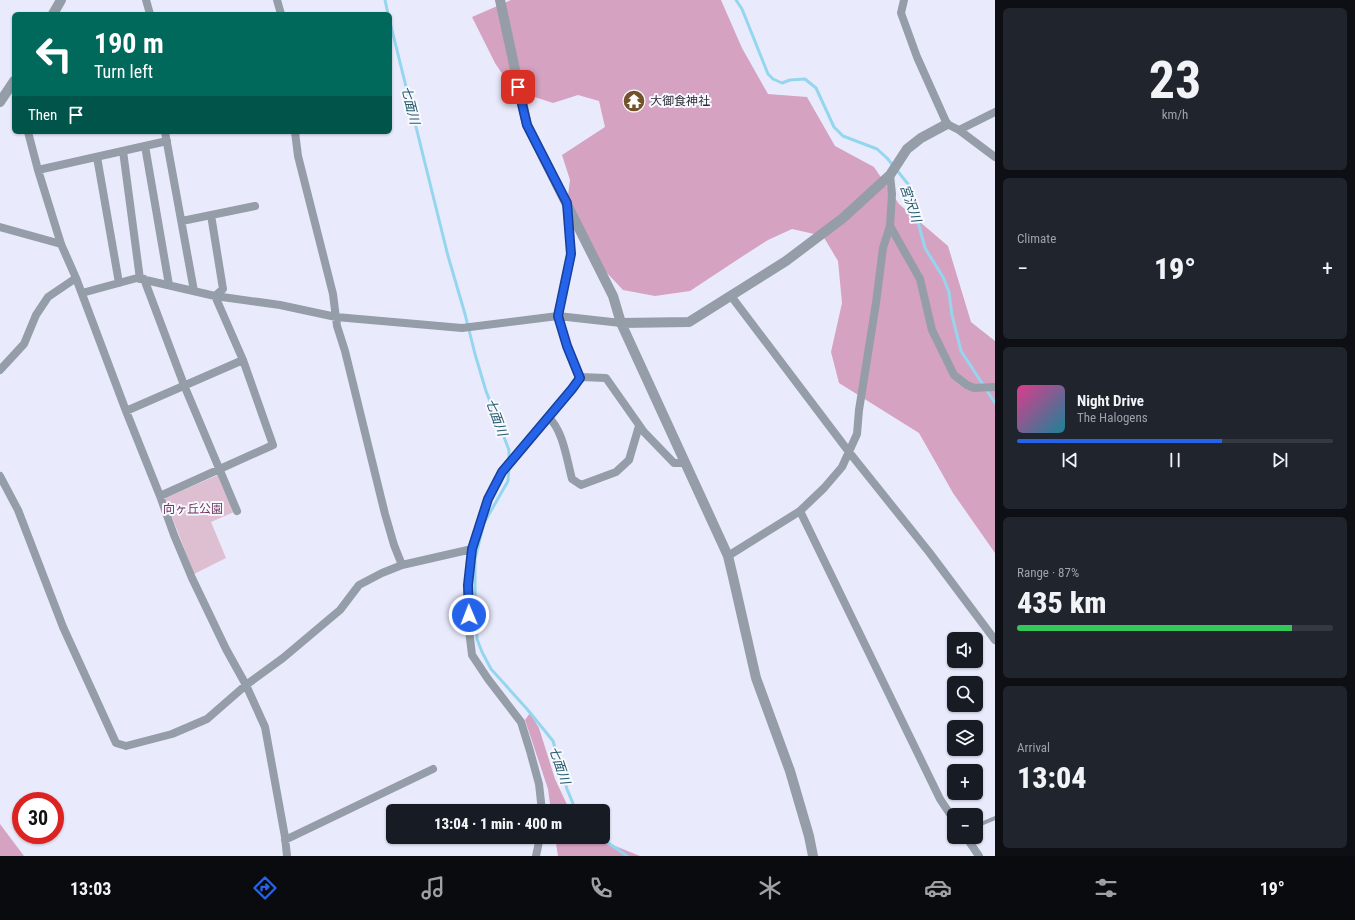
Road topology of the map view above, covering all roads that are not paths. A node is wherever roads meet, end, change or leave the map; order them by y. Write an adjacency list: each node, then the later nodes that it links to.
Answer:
1 (61, 0): 6 (street)
2 (146, 0): 7 (street)
3 (277, 0): 8 (street)
4 (500, 0): 24 (street)
5 (904, 0): 12 (street)
6 (54, 12)
7 (149, 12)
8 (280, 12)
9 (12, 86): 10 (street)
10 (0, 102)
11 (995, 112): 13 (street)
12 (947, 124): 13 (street); 23 (street)
13 (959, 130): 21 (street)
14 (29, 134): 22 (street)
15 (165, 134): 17 (street)
16 (295, 134): 39 (street)
17 (167, 141): 18 (street); 27 (street)
18 (145, 146): 19 (street); 34 (street)
19 (123, 151): 20 (street); 32 (street)
20 (97, 157): 22 (street); 33 (street)
21 (995, 157)
22 (38, 170): 30 (street)
23 (890, 175): 28 (street); 38 (street)
24 (567, 203): 40 (street); 41 (street)
25 (255, 206): 26 (street)
26 (211, 215): 27 (street); 37 (street)
27 (182, 221): 35 (street)
28 (890, 226): 46 (street); 50 (street)
29 (0, 227): 30 (street)
30 (61, 244): 31 (street)
31 (76, 278): 36 (street); 43 (street)
32 (142, 279): 33 (street); 34 (street); 45 (street)
33 (119, 283): 36 (street)
34 (169, 285): 35 (street)
35 (194, 291): 37 (street)
36 (82, 293): 47 (street)
37 (215, 296): 39 (street); 42 (street)
38 (731, 296): 41 (street); 50 (street)
39 (336, 316): 40 (street); 59 (street)
40 (558, 316): 41 (street); 44 (street)
41 (620, 323): 51 (street)
42 (243, 360): 45 (street); 52 (street)
43 (0, 370)
44 (580, 378): 48 (street); 49 (street)
45 (184, 385): 47 (street); 52 (street)
46 (995, 387)
47 (126, 411): 54 (street)
48 (548, 417): 49 (street); 57 (street)
49 (639, 426): 51 (street)
50 (848, 452): 56 (street); 60 (street)
51 (684, 463): 58 (street)
52 (220, 469): 54 (street); 55 (street)
53 (0, 476): 61 (street)
54 (160, 496): 61 (street)
55 (237, 511)
56 (800, 511): 58 (street); 64 (street)
57 (472, 549): 59 (street); 63 (street)
58 (728, 556): 72 (street)
59 (402, 565): 61 (street)
60 (995, 640)
61 (246, 685): 67 (street)
62 (433, 768): 67 (street)
63 (541, 804)
64 (947, 810)
65 (995, 818): 66 (lane)
66 (983, 823)
67 (285, 840): 70 (street)
68 (539, 844): 71 (street)
69 (971, 844): 73 (street)
70 (287, 856)
71 (536, 856)
72 (813, 856)
73 (979, 856)

